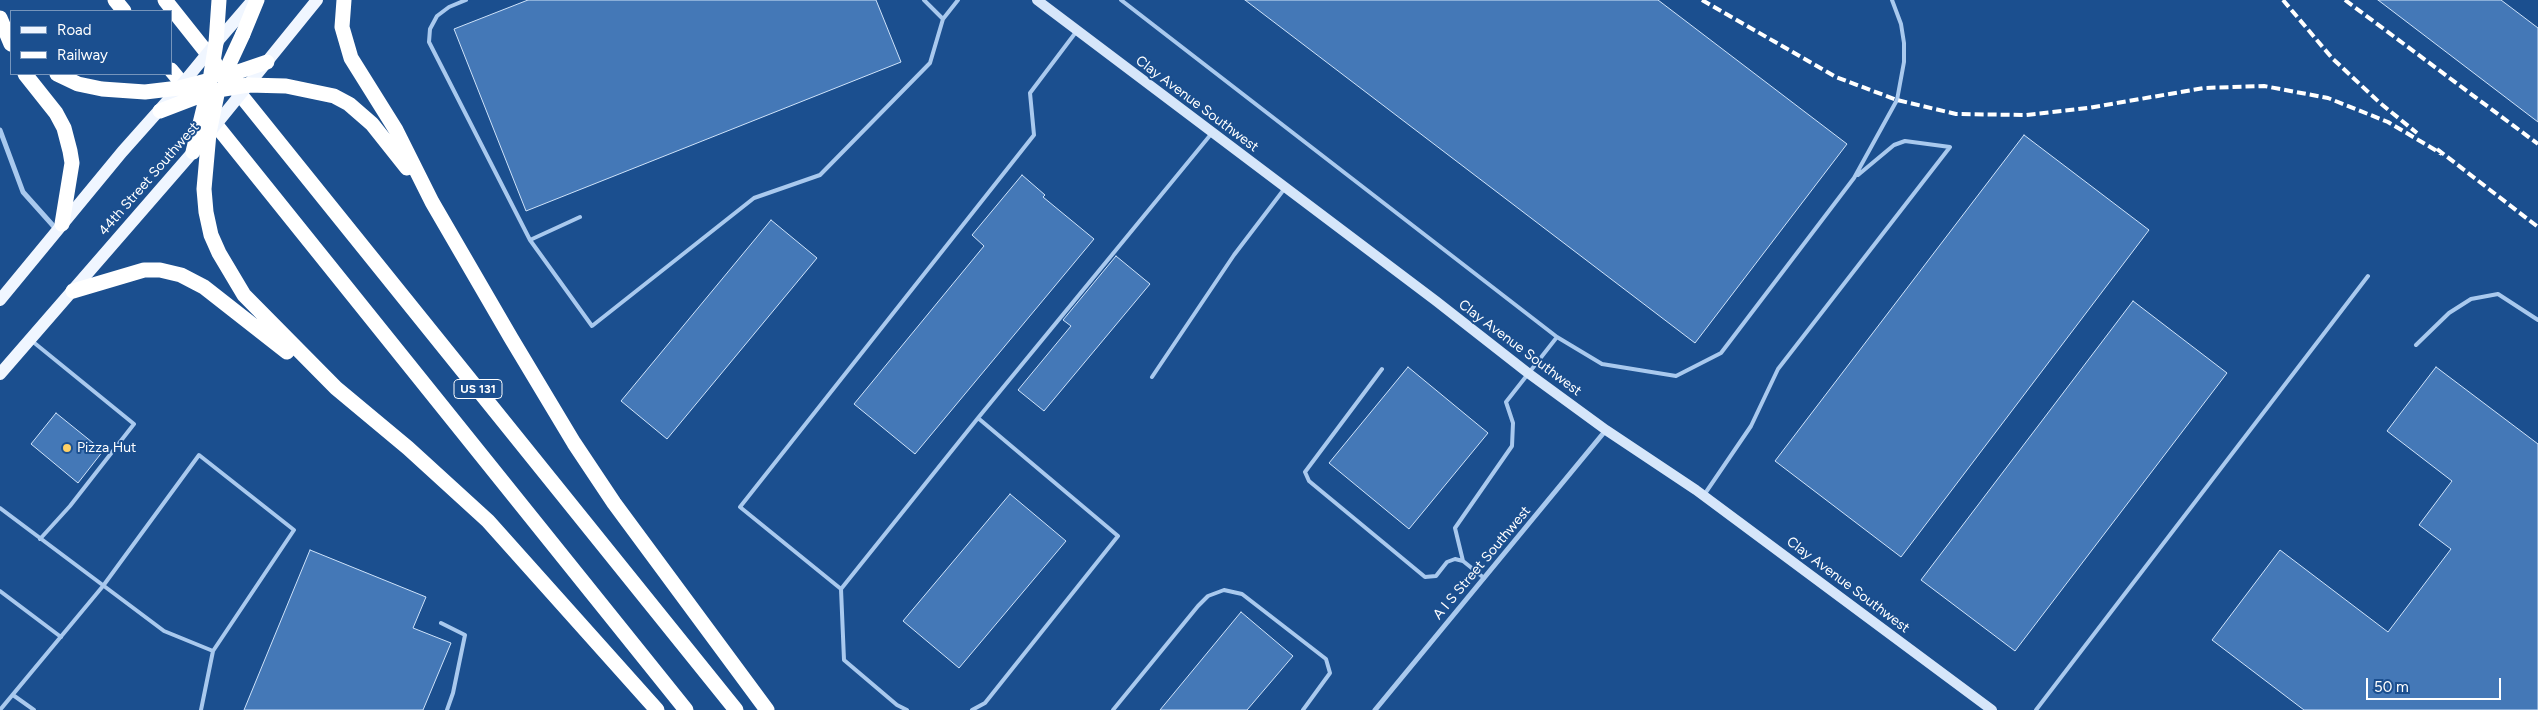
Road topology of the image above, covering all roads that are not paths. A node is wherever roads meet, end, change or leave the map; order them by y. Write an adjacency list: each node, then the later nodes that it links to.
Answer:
1 (115, 0): 14 (highway)
2 (165, 0): 71 (highway, US 131)
3 (253, 0): 17 (main road)
4 (257, 0): 17 (highway)
5 (317, 0): 21 (main road, 44th Street Southwest)
6 (344, 0): 35 (highway)
7 (466, 0): 38 (lane)
8 (924, 0): 16 (lane)
9 (958, 0): 16 (lane)
10 (1037, 0): 18 (street, Clay Avenue Southwest)
11 (1121, 0): 43 (lane)
12 (1892, 0): 33 (lane)
13 (219, 2): 20 (highway)
14 (123, 10)
15 (0, 18): 19 (highway)
16 (943, 19): 38 (lane)
17 (238, 28): 20 (main road); 25 (highway, bridge)
18 (1077, 31): 31 (street, Clay Avenue Southwest); 59 (lane)
19 (10, 38)
20 (216, 43): 25 (highway, bridge); 27 (main road, bridge)
21 (267, 62): 25 (highway, bridge); 26 (main road, 44th Street Southwest)
22 (172, 71): 70 (highway, US 131)
23 (26, 75): 37 (highway)
24 (60, 75): 27 (highway)
25 (215, 85): 26 (highway, bridge); 27 (highway, bridge); 28 (highway, bridge); 30 (highway, bridge); 32 (highway, bridge)
26 (248, 85): 30 (main road, 44th Street Southwest, bridge); 35 (highway)
27 (179, 88): 28 (main road)
28 (160, 111): 37 (main road)
29 (0, 130): 37 (street)
30 (209, 133): 32 (main road, 44th Street Southwest); 50 (highway)
31 (1212, 133): 34 (street, Clay Avenue Southwest); 51 (lane)
32 (193, 152): 40 (main road, 44th Street Southwest)
33 (1854, 178): 43 (lane); 53 (lane)
34 (1285, 188): 47 (street, Clay Avenue Southwest); 49 (lane)
35 (432, 202): 72 (highway)
36 (580, 218): 38 (lane)
37 (60, 227): 41 (main road)
38 (530, 240)
39 (2368, 276): 79 (lane)
40 (73, 291): 44 (main road, 44th Street Southwest); 50 (highway)
41 (0, 300)
42 (2538, 320): 45 (lane)
43 (1557, 337): 47 (lane)
44 (30, 340): 48 (main road, 44th Street Southwest); 55 (lane)
45 (2416, 345)
46 (1382, 370): 56 (lane)
47 (1528, 373): 52 (street, Clay Avenue Southwest); 56 (lane)
48 (0, 374)
49 (1152, 377)
50 (336, 388): 69 (highway)
51 (978, 418): 59 (lane); 74 (lane)
52 (1606, 430): 53 (street, Clay Avenue Southwest); 57 (street, A I S Street Southwest)
53 (1704, 495): 78 (street, Clay Avenue Southwest)
54 (0, 508): 55 (lane)
55 (40, 538): 58 (lane)
56 (1463, 561): 57 (lane)
57 (1484, 578): 77 (street, A I S Street Southwest)
58 (103, 586): 62 (lane); 63 (lane); 63 (lane)
59 (841, 589): 73 (lane)
60 (0, 591): 62 (lane)
61 (441, 623): 68 (lane)
62 (61, 637): 64 (lane)
63 (213, 651): 67 (lane)
64 (13, 695): 65 (lane); 66 (lane)
65 (0, 710)
66 (34, 710)
67 (201, 710)
68 (447, 710)
69 (657, 710)
70 (686, 710)
71 (736, 710)
72 (767, 710)
73 (907, 710)
74 (972, 710)
75 (1113, 710): 76 (lane)
76 (1303, 710)
77 (1374, 710)
78 (1992, 710)
79 (2036, 710)

